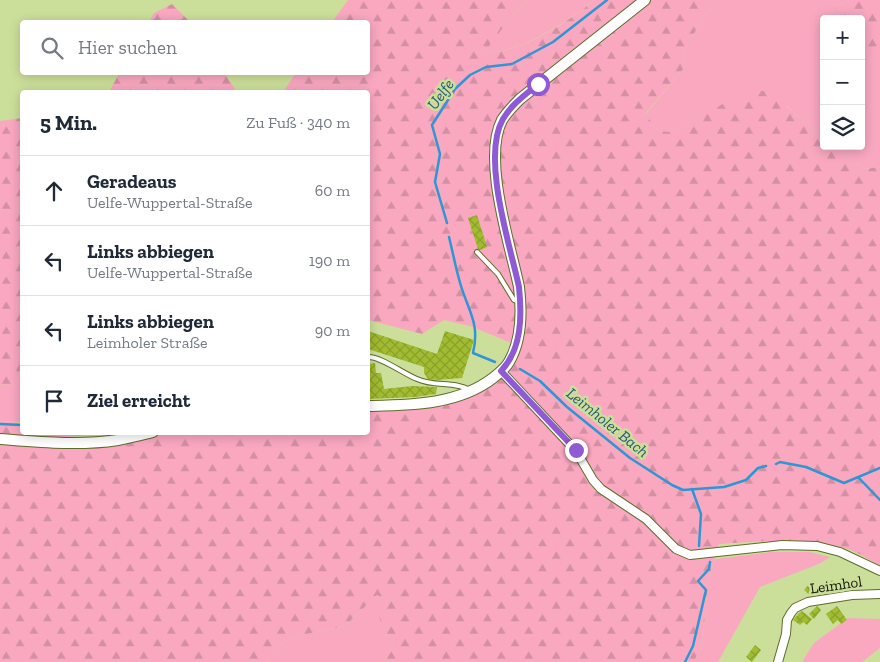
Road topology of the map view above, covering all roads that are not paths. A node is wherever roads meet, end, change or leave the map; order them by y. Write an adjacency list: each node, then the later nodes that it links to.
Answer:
1 (645, 0): 3 (main road)
2 (478, 252): 3 (lane)
3 (521, 302): 5 (main road)
4 (370, 357): 6 (lane)
5 (501, 371): 6 (main road); 10 (street)
6 (472, 391): 7 (main road)
7 (370, 406)
8 (139, 435): 9 (main road)
9 (0, 439)
10 (880, 571)
11 (880, 594): 12 (street, Leimhol)
12 (778, 662)

